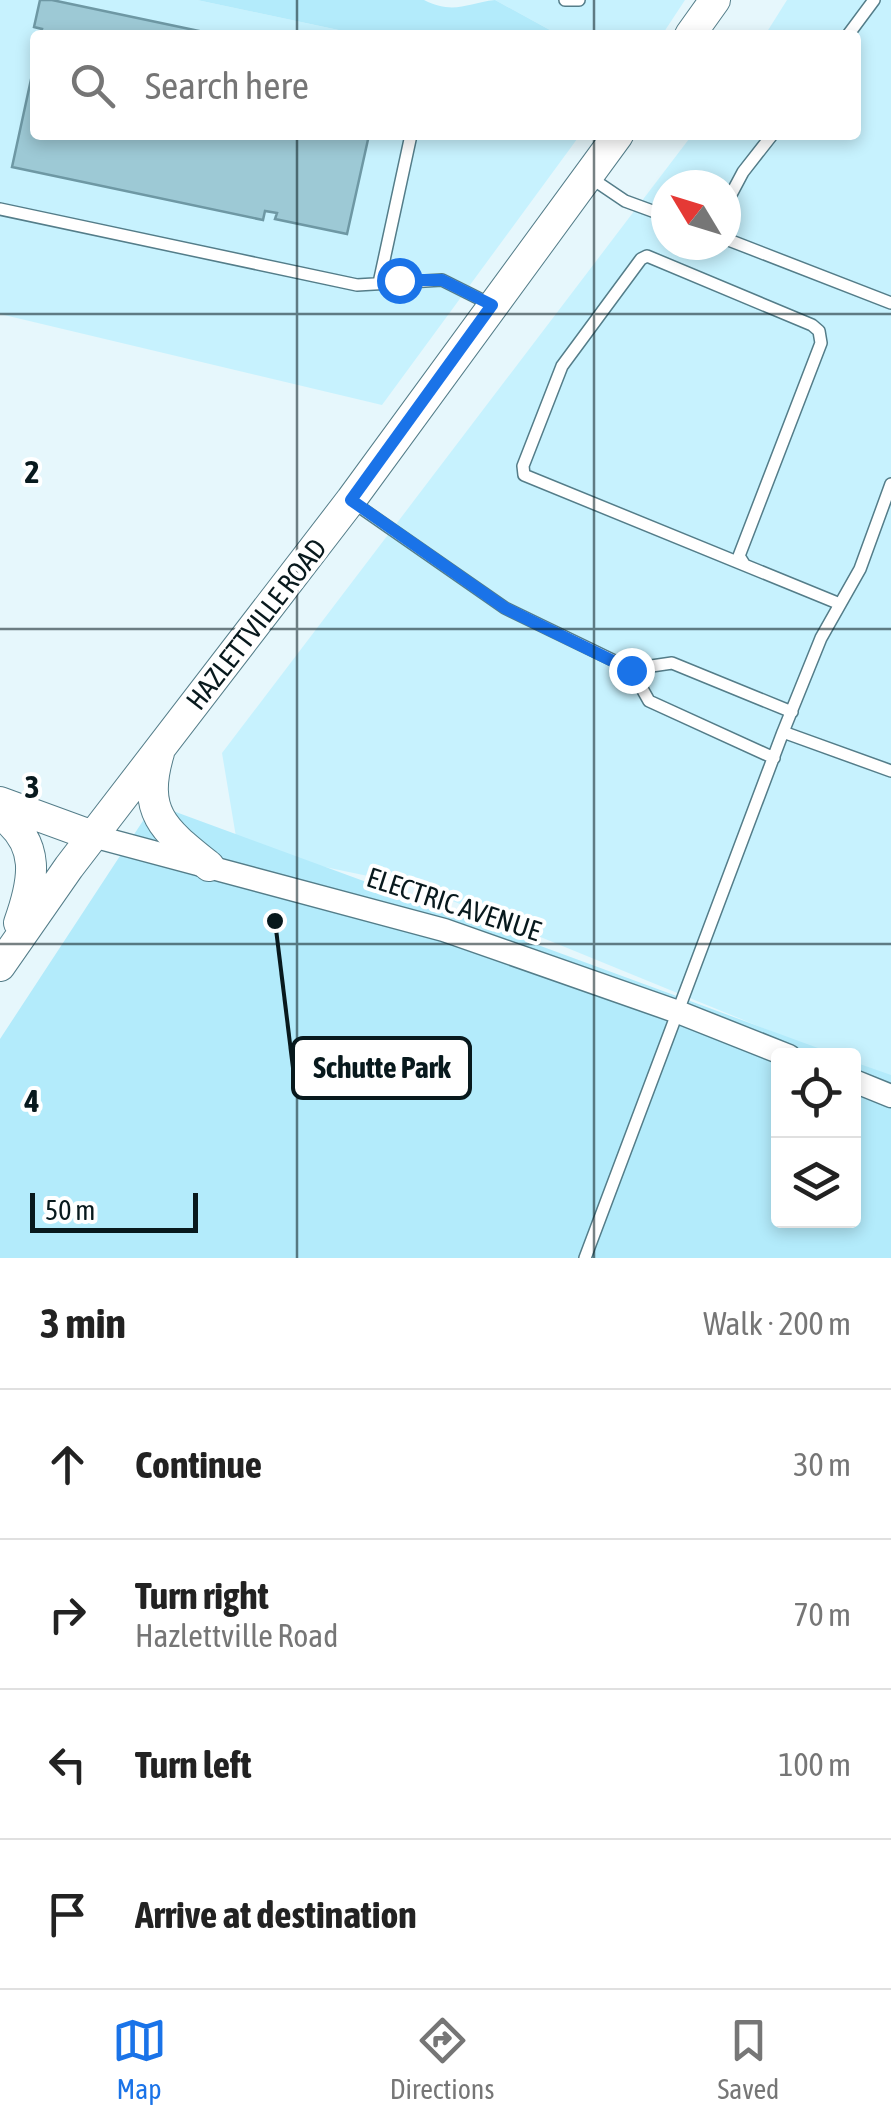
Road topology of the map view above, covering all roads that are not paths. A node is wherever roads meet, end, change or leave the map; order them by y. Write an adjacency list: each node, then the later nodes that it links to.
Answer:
1 (565, 0): 2 (lane)
2 (579, 0)
3 (714, 0): 5 (main road)
4 (874, 0): 6 (lane)
5 (693, 30)
6 (852, 30)
7 (411, 140): 15 (lane)
8 (614, 140): 10 (main road, HAZLETTVILLE ROAD)
9 (768, 140): 11 (lane)
10 (588, 176): 13 (lane); 17 (main road, HAZLETTVILLE ROAD)
11 (741, 177)
12 (0, 209): 15 (lane)
13 (651, 210)
14 (741, 245): 16 (lane)
15 (379, 284): 17 (lane)
16 (891, 303)
17 (492, 305): 19 (main road, HAZLETTVILLE ROAD)
18 (891, 484): 21 (lane)
19 (351, 500): 22 (lane); 25 (main road, HAZLETTVILLE ROAD)
20 (744, 564): 20 (lane); 21 (lane)
21 (840, 604): 23 (lane)
22 (631, 670): 23 (lane); 26 (lane)
23 (792, 712): 24 (lane)
24 (783, 732): 26 (lane); 27 (lane)
25 (161, 748): 30 (main road, HAZLETTVILLE ROAD); 31 (main road)
26 (774, 758): 33 (lane)
27 (891, 772)
28 (0, 802): 30 (main road)
29 (0, 814): 32 (main road)
30 (93, 836): 31 (street, ELECTRIC AVENUE); 32 (main road, HAZLETTVILLE ROAD)
31 (208, 866): 33 (street, ELECTRIC AVENUE)
32 (4, 961)
33 (678, 1012): 34 (street, ELECTRIC AVENUE); 37 (lane)
34 (771, 1049)
35 (861, 1084): 36 (street)
36 (891, 1096)
37 (585, 1258)

